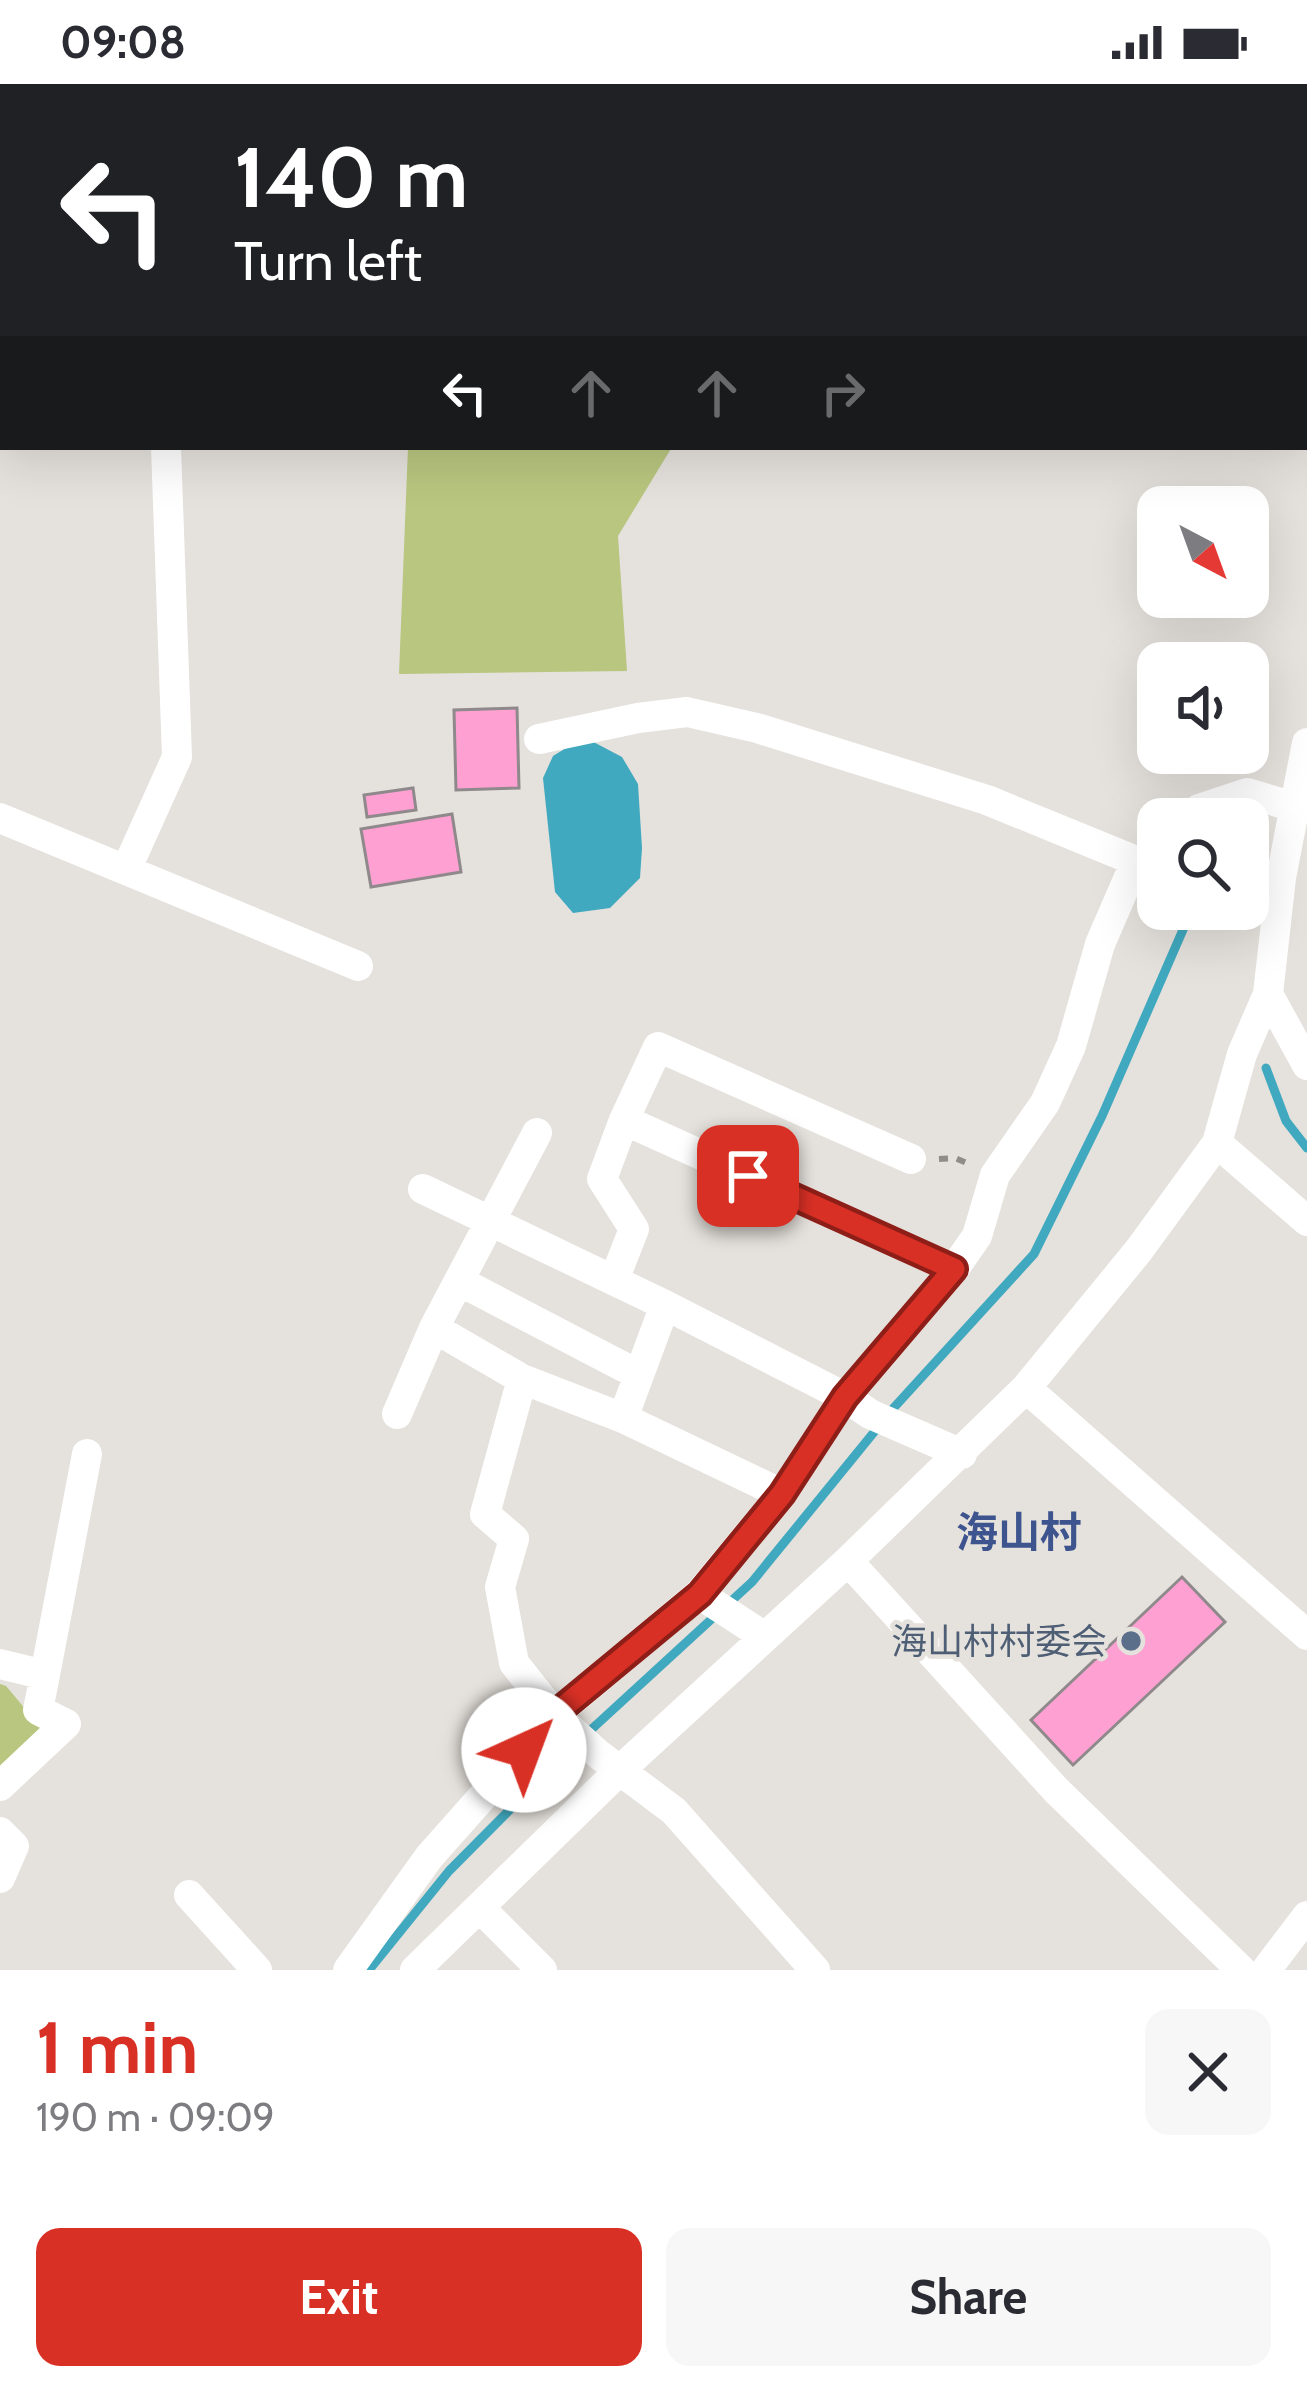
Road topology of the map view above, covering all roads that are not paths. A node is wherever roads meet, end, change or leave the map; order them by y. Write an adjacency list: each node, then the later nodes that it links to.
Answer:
1 (166, 450): 9 (street)
2 (539, 739): 7 (street)
3 (1307, 743): 5 (street)
4 (1269, 800): 5 (street)
5 (1294, 807): 11 (street)
6 (0, 818): 9 (street)
7 (1137, 849)
8 (1307, 850): 11 (street)
9 (126, 870): 12 (street)
10 (1137, 872): 22 (street)
11 (1281, 878): 13 (street)
12 (358, 966)
13 (1268, 994): 14 (street); 17 (street)
14 (1307, 1065)
15 (624, 1120): 18 (street); 22 (street); 23 (street)
16 (537, 1133): 20 (street)
17 (1217, 1143): 21 (street); 29 (street)
18 (911, 1160)
19 (423, 1189): 20 (street)
20 (489, 1220): 23 (street); 24 (street)
21 (1307, 1221)
22 (954, 1269): 30 (street)
23 (614, 1280): 25 (street)
24 (460, 1282): 26 (street); 27 (street)
25 (665, 1305): 27 (street); 30 (street)
26 (434, 1328): 28 (street); 31 (street)
27 (639, 1375): 32 (street)
28 (523, 1379): 32 (street); 42 (street)
29 (1027, 1388): 34 (street); 39 (street)
30 (858, 1405): 34 (street); 35 (street)
31 (397, 1414)
32 (623, 1418): 35 (street)
33 (87, 1454): 41 (street)
34 (962, 1454): 36 (street)
35 (782, 1494): 37 (street)
36 (848, 1561): 38 (street); 55 (street)
37 (703, 1596): 38 (street); 42 (street)
38 (752, 1629): 43 (street)
39 (1307, 1635)
40 (0, 1664): 41 (street)
41 (45, 1675): 44 (street)
42 (561, 1720): 43 (street); 51 (street)
43 (609, 1762): 48 (street); 54 (street)
44 (0, 1786)
45 (0, 1832): 46 (street)
46 (0, 1878)
47 (189, 1895): 50 (street)
48 (480, 1908): 52 (street); 53 (street)
49 (1307, 1916): 56 (street)
50 (257, 1970)
51 (348, 1970)
52 (415, 1970)
53 (542, 1970)
54 (815, 1970)
55 (1241, 1970)
56 (1267, 1970)

